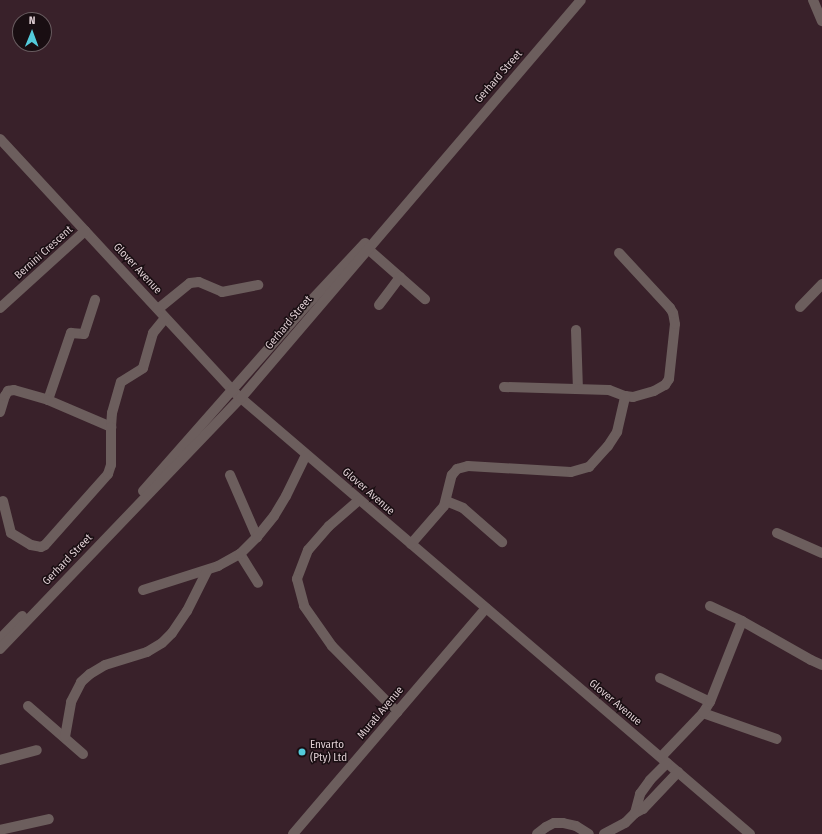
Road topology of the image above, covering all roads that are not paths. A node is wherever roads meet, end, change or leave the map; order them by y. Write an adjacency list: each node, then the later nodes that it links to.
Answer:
1 (574, 0): 22 (street, Gerhard Street)
2 (581, 0): 7 (street, Gerhard Street)
3 (813, 0): 4 (street)
4 (822, 20)
5 (0, 139): 6 (street, Glover Avenue)
6 (85, 231): 16 (street, Bernini Crescent); 17 (street, Glover Avenue)
7 (368, 249): 9 (street); 24 (street, Gerhard Street)
8 (619, 253): 23 (street)
9 (400, 277): 12 (street); 14 (street)
10 (822, 284): 15 (street)
11 (258, 285): 17 (street)
12 (424, 299)
13 (95, 300): 25 (street)
14 (378, 305)
15 (800, 307)
16 (0, 308)
17 (158, 309): 18 (street, Glover Avenue)
18 (165, 318): 22 (street, Glover Avenue); 27 (street)
19 (576, 330): 21 (street)
20 (504, 387): 21 (street)
21 (578, 389): 23 (street)
22 (232, 390): 24 (street, Glover Avenue); 45 (street, Gerhard Street)
23 (626, 396): 32 (street)
24 (241, 398): 28 (street, Glover Avenue); 46 (street, Gerhard Street)
25 (48, 400): 26 (street); 27 (street)
26 (0, 412)
27 (111, 427): 31 (street)
28 (306, 455): 30 (street, Glover Avenue); 34 (street)
29 (230, 475): 34 (street)
30 (358, 500): 36 (street, Glover Avenue); 51 (street)
31 (3, 501)
32 (446, 501): 35 (street); 36 (street)
33 (777, 533): 37 (street)
34 (257, 537): 38 (street)
35 (502, 542)
36 (411, 544): 43 (street, Glover Avenue)
37 (822, 553)
38 (240, 554): 39 (street); 40 (street)
39 (207, 571): 41 (street); 53 (street)
40 (258, 583)
41 (143, 590)
42 (710, 606): 44 (street)
43 (486, 608): 51 (street, Murati Avenue); 58 (street, Glover Avenue)
44 (742, 621): 47 (street); 49 (street)
45 (0, 639)
46 (0, 649)
47 (822, 665)
48 (660, 678): 49 (street)
49 (710, 702): 52 (street)
50 (28, 706): 53 (street)
51 (397, 712): 63 (street, Murati Avenue)
52 (703, 713): 54 (street); 58 (street)
53 (65, 737): 56 (street)
54 (777, 739)
55 (37, 750): 57 (street)
56 (83, 754)
57 (0, 760)
58 (664, 760): 59 (street, Glover Avenue); 60 (street)
59 (678, 772): 60 (street); 67 (street, Glover Avenue)
60 (635, 814): 66 (street)
61 (49, 819): 62 (street)
62 (0, 830)
63 (293, 834)
64 (537, 834): 65 (street)
65 (589, 834)
66 (604, 834)
67 (750, 834)

